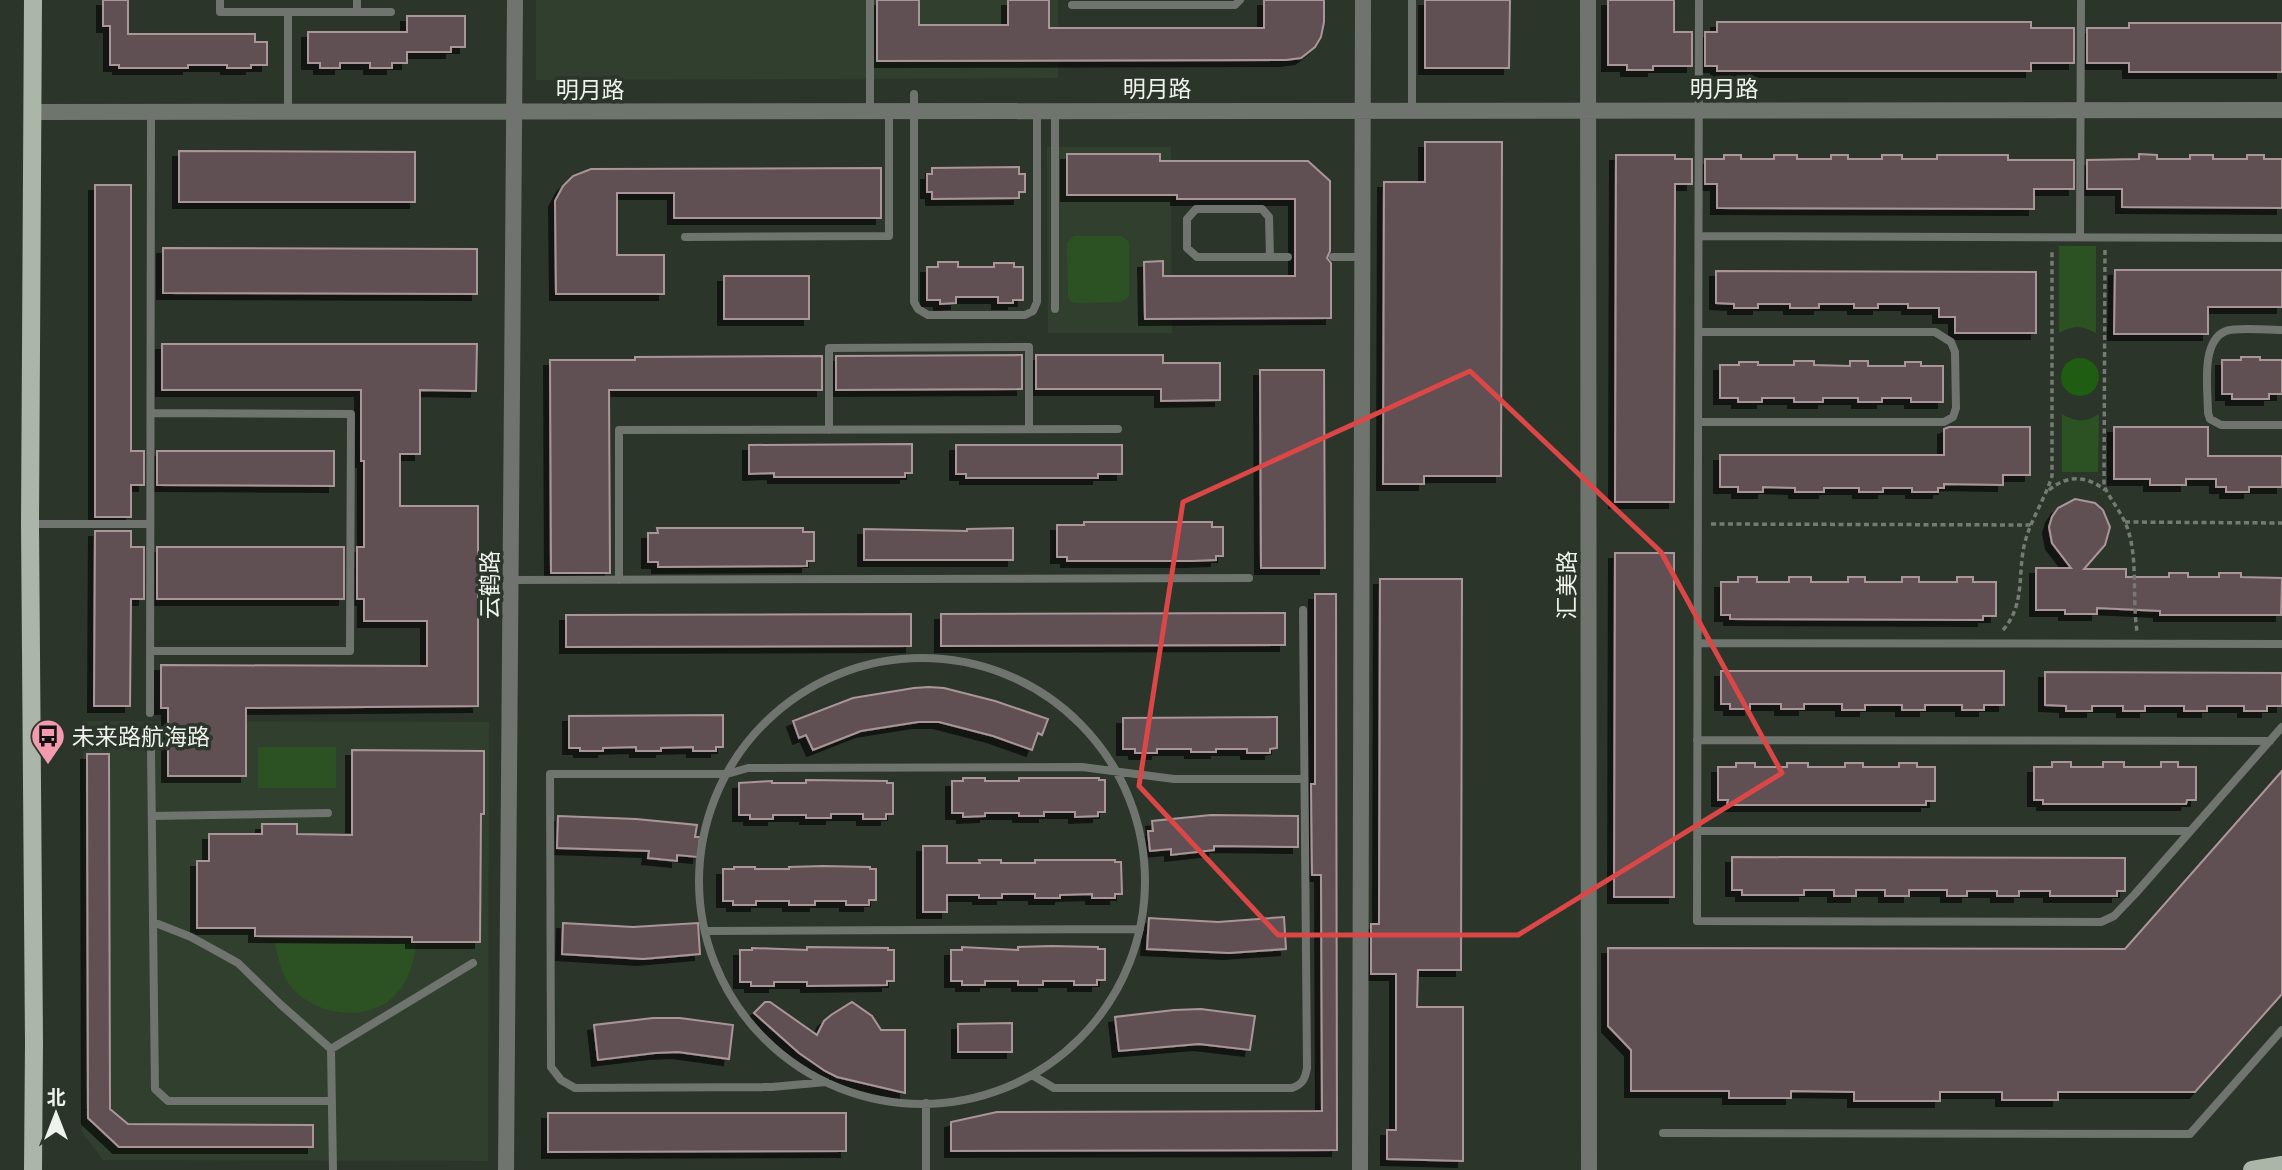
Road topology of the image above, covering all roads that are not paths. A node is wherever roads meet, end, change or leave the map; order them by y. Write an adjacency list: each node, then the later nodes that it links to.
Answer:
1 (33, 0): 28 (main road)
2 (220, 0): 13 (lane)
3 (357, 0): 14 (lane)
4 (515, 0): 31 (street, 云鹤路)
5 (870, 0): 21 (lane)
6 (1240, 0): 12 (lane)
7 (1363, 0): 26 (street)
8 (1412, 0): 27 (lane)
9 (1588, 0): 17 (street, 汇美路)
10 (1699, 0): 18 (lane)
11 (2081, 0): 19 (lane)
12 (1072, 5)
13 (288, 12): 14 (lane); 30 (lane)
14 (357, 12): 15 (lane)
15 (391, 12)
16 (914, 94): 23 (lane)
17 (1588, 110): 18 (street, 明月路); 27 (street, 明月路); 87 (street, 汇美路)
18 (1699, 110): 19 (street, 明月路); 32 (lane)
19 (2080, 110): 20 (street, 明月路); 34 (lane)
20 (2282, 110)
21 (870, 111): 22 (street, 明月路); 31 (street, 明月路)
22 (889, 111): 23 (street, 明月路); 33 (lane)
23 (914, 111): 24 (street, 明月路); 24 (lane)
24 (1037, 111): 25 (street, 明月路)
25 (1055, 111): 26 (street, 明月路); 40 (lane)
26 (1362, 111): 27 (street, 明月路); 39 (street)
27 (1412, 111)
28 (32, 112): 29 (street, 明月路); 49 (main road)
29 (151, 112): 30 (street, 明月路); 43 (lane)
30 (288, 112): 31 (street, 明月路)
31 (515, 112): 52 (street, 云鹤路)
32 (1699, 236): 34 (lane); 42 (lane)
33 (685, 237)
34 (2080, 237): 35 (lane)
35 (2282, 237)
36 (1270, 257): 36 (lane); 37 (lane)
37 (1288, 257)
38 (1333, 257): 39 (lane)
39 (1362, 257): 86 (street)
40 (1055, 309)
41 (2282, 330): 45 (lane)
42 (1699, 332): 44 (lane); 44 (lane)
43 (150, 413): 50 (lane); 57 (lane)
44 (1698, 422): 55 (lane)
45 (2282, 425)
46 (829, 429): 47 (lane); 47 (lane); 53 (lane)
47 (1029, 429): 48 (lane)
48 (1118, 429)
49 (30, 524): 50 (lane); 82 (main road)
50 (150, 524): 57 (lane)
51 (1249, 578): 53 (lane)
52 (511, 580): 53 (lane); 84 (street, 云鹤路)
53 (619, 580)
54 (1303, 610): 65 (lane)
55 (1698, 643): 56 (lane); 60 (lane)
56 (2282, 644)
57 (150, 651): 58 (lane)
58 (150, 713)
59 (2282, 727): 61 (lane)
60 (1698, 740): 61 (lane); 68 (lane)
61 (2270, 741): 69 (lane)
62 (150, 751): 67 (lane)
63 (1116, 771): 64 (lane); 64 (lane); 65 (lane); 71 (lane)
64 (727, 774): 72 (lane); 77 (lane)
65 (1304, 779): 76 (lane)
66 (328, 813): 67 (lane)
67 (152, 816): 70 (lane)
68 (1697, 831): 69 (lane); 69 (lane)
69 (2190, 831)
70 (153, 922): 75 (lane); 78 (lane)
71 (1140, 929): 72 (lane); 76 (lane)
72 (705, 930): 77 (lane)
73 (473, 963): 75 (lane)
74 (2282, 1030): 80 (lane)
75 (331, 1049): 78 (lane)
76 (1032, 1075): 79 (lane)
77 (826, 1082): 79 (lane)
78 (332, 1101): 83 (lane)
79 (926, 1103): 85 (lane)
80 (1663, 1132)
81 (2282, 1165): 88 (main road)
82 (33, 1170)
83 (333, 1170)
84 (506, 1170)
85 (926, 1170)
86 (1360, 1170)
87 (1589, 1170)
88 (2252, 1170)

